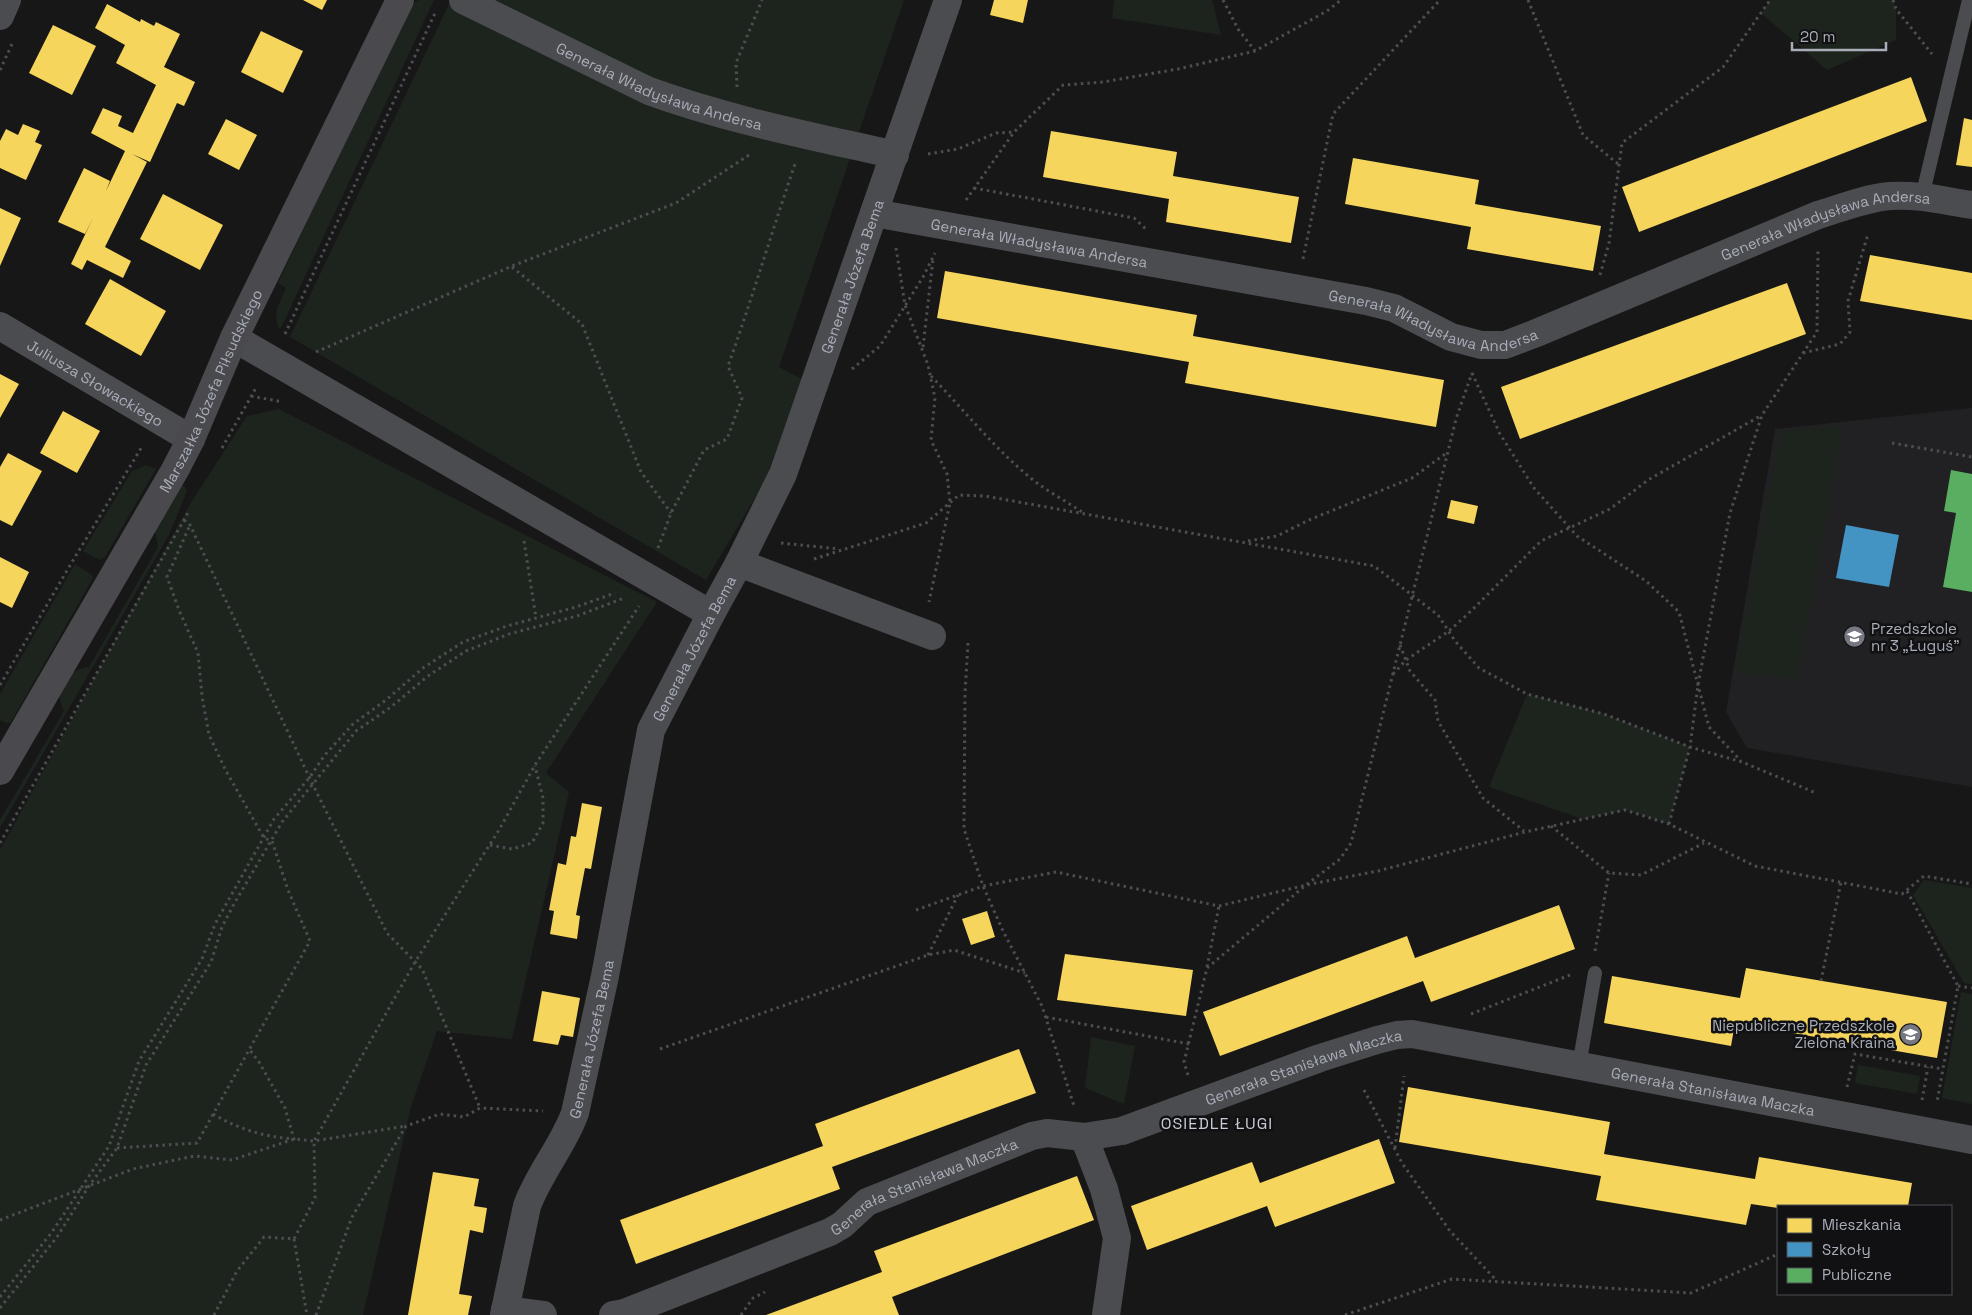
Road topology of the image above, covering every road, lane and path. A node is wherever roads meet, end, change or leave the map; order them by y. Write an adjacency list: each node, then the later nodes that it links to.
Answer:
1 (7, 0): 13 (street)
2 (400, 0): 35 (street, Marszałka Józefa Piłsudskiego)
3 (463, 0): 16 (street, Generała Władysława Andersa)
4 (762, 0): 16 (path)
5 (948, 0): 20 (street, Generała Józefa Bema)
6 (1223, 0): 14 (path)
7 (1341, 0): 14 (path)
8 (1440, 0): 32 (path)
9 (1528, 0): 21 (path)
10 (1770, 0): 21 (path)
11 (1893, 0): 15 (path)
12 (1970, 0): 15 (lane)
13 (0, 16)
14 (1255, 51): 17 (path)
15 (1950, 77): 22 (lane)
16 (739, 120): 18 (street, Generała Władysława Andersa)
17 (1014, 132): 19 (path); 26 (path)
18 (796, 133): 20 (street, Generała Władysława Andersa); 30 (path); 47 (path)
19 (928, 154)
20 (895, 155): 24 (street, Generała Józefa Bema)
21 (1619, 164): 31 (path)
22 (1922, 197): 23 (street, Generała Władysława Andersa); 25 (street, Generała Władysława Andersa)
23 (1972, 205)
24 (874, 213): 26 (street, Generała Władysława Andersa); 55 (street, Generała Józefa Bema)
25 (1818, 215): 32 (street, Generała Władysława Andersa); 37 (path)
26 (949, 226): 29 (path); 32 (street, Generała Władysława Andersa)
27 (1868, 234): 37 (path)
28 (896, 245): 33 (path)
29 (934, 256): 33 (path); 36 (path)
30 (512, 266): 38 (path); 47 (path)
31 (1600, 275)
32 (1297, 288)
33 (905, 305): 36 (path); 39 (path)
34 (0, 326): 42 (street, Juliusza Słowackiego)
35 (234, 338): 38 (street); 42 (street, Marszałka Józefa Piłsudskiego)
36 (922, 350): 40 (path)
37 (1802, 354): 41 (path)
38 (282, 366): 57 (street)
39 (852, 369)
40 (930, 375): 46 (path); 48 (path)
41 (1762, 415): 51 (path); 67 (path)
42 (191, 439): 71 (street, Marszałka Józefa Piłsudskiego)
43 (1892, 443): 45 (path)
44 (1448, 452): 51 (path); 53 (path); 58 (path)
45 (1972, 457)
46 (950, 503): 48 (path); 54 (path); 59 (path)
47 (671, 513): 57 (path)
48 (1085, 513): 53 (path)
49 (184, 520): 50 (path)
50 (190, 525): 72 (path); 78 (path)
51 (1570, 528): 61 (path); 67 (path)
52 (778, 542): 54 (path)
53 (1245, 542): 58 (path)
54 (842, 550): 56 (path)
55 (739, 563): 56 (street); 60 (street, Generała Józefa Bema)
56 (778, 577): 62 (street)
57 (650, 579): 60 (street); 70 (path); 72 (path); 73 (path)
58 (1413, 595): 61 (path); 64 (path)
59 (928, 607)
60 (711, 614): 112 (street, Generała Józefa Bema)
61 (1448, 631): 65 (path); 68 (path)
62 (932, 636)
63 (968, 643): 85 (path)
64 (1400, 645): 65 (path); 66 (path)
65 (1406, 660): 66 (path); 77 (path)
66 (1393, 674): 84 (path)
67 (1698, 685): 68 (path); 69 (path)
68 (1690, 747): 69 (path); 75 (path)
69 (1742, 762): 74 (path)
70 (535, 766): 81 (path); 81 (path)
71 (0, 771)
72 (310, 777): 73 (path); 78 (path)
73 (313, 784): 79 (path); 91 (path)
74 (1816, 793)
75 (1669, 824): 76 (path); 80 (path)
76 (1551, 826): 77 (path); 80 (path)
77 (1525, 832): 84 (path)
78 (264, 838): 79 (path); 122 (path)
79 (272, 841): 100 (path); 119 (path)
80 (1704, 842): 82 (path)
81 (490, 845): 91 (path)
82 (1841, 882): 86 (path); 95 (path)
83 (1972, 884): 86 (path)
84 (1306, 885): 88 (path); 92 (path)
85 (983, 886): 87 (path); 88 (path); 94 (path)
86 (1907, 891): 96 (path)
87 (958, 894): 89 (path); 90 (path)
88 (1219, 906): 92 (path)
89 (916, 910)
90 (928, 956): 94 (path); 101 (path)
91 (415, 962): 111 (path); 118 (path)
92 (1207, 968): 99 (path)
93 (1595, 973): 102 (lane)
94 (1025, 974): 98 (path)
95 (1822, 981)
96 (1958, 986): 97 (path); 104 (path)
97 (1972, 988)
98 (1046, 1017): 99 (path); 115 (path)
99 (1189, 1044): 110 (path)
100 (249, 1049): 113 (path); 116 (path)
101 (660, 1050)
102 (1579, 1066): 110 (street, Generała Stanisława Maczka); 117 (street, Generała Stanisława Maczka)
103 (1928, 1067): 104 (path); 106 (path); 108 (path)
104 (1943, 1069): 109 (path)
105 (1404, 1076): 120 (path)
106 (1847, 1088)
107 (1364, 1090): 120 (path)
108 (1922, 1101)
109 (1937, 1103)
110 (1196, 1104): 115 (street, Generała Stanisława Maczka)
111 (480, 1108): 112 (path); 114 (path)
112 (575, 1113): 129 (street, Generała Józefa Bema)
113 (213, 1114): 116 (path); 119 (path)
114 (406, 1126): 118 (path); 132 (path)
115 (1084, 1137): 134 (street, Generała Stanisława Maczka); 135 (street)
116 (294, 1139): 118 (path); 121 (path)
117 (1972, 1140)
118 (314, 1141): 124 (path)
119 (117, 1148): 121 (path)
120 (1395, 1149): 126 (path)
121 (89, 1186): 122 (path); 128 (path)
122 (80, 1188): 123 (path); 127 (path)
123 (0, 1220)
124 (294, 1239): 130 (path); 131 (path)
125 (1777, 1254): 126 (path)
126 (1497, 1281): 136 (path)
127 (0, 1297)
128 (0, 1308)
129 (504, 1312): 133 (street)
130 (214, 1315)
131 (307, 1315)
132 (316, 1315)
133 (543, 1315)
134 (613, 1315)
135 (1106, 1315)
136 (1345, 1315)

